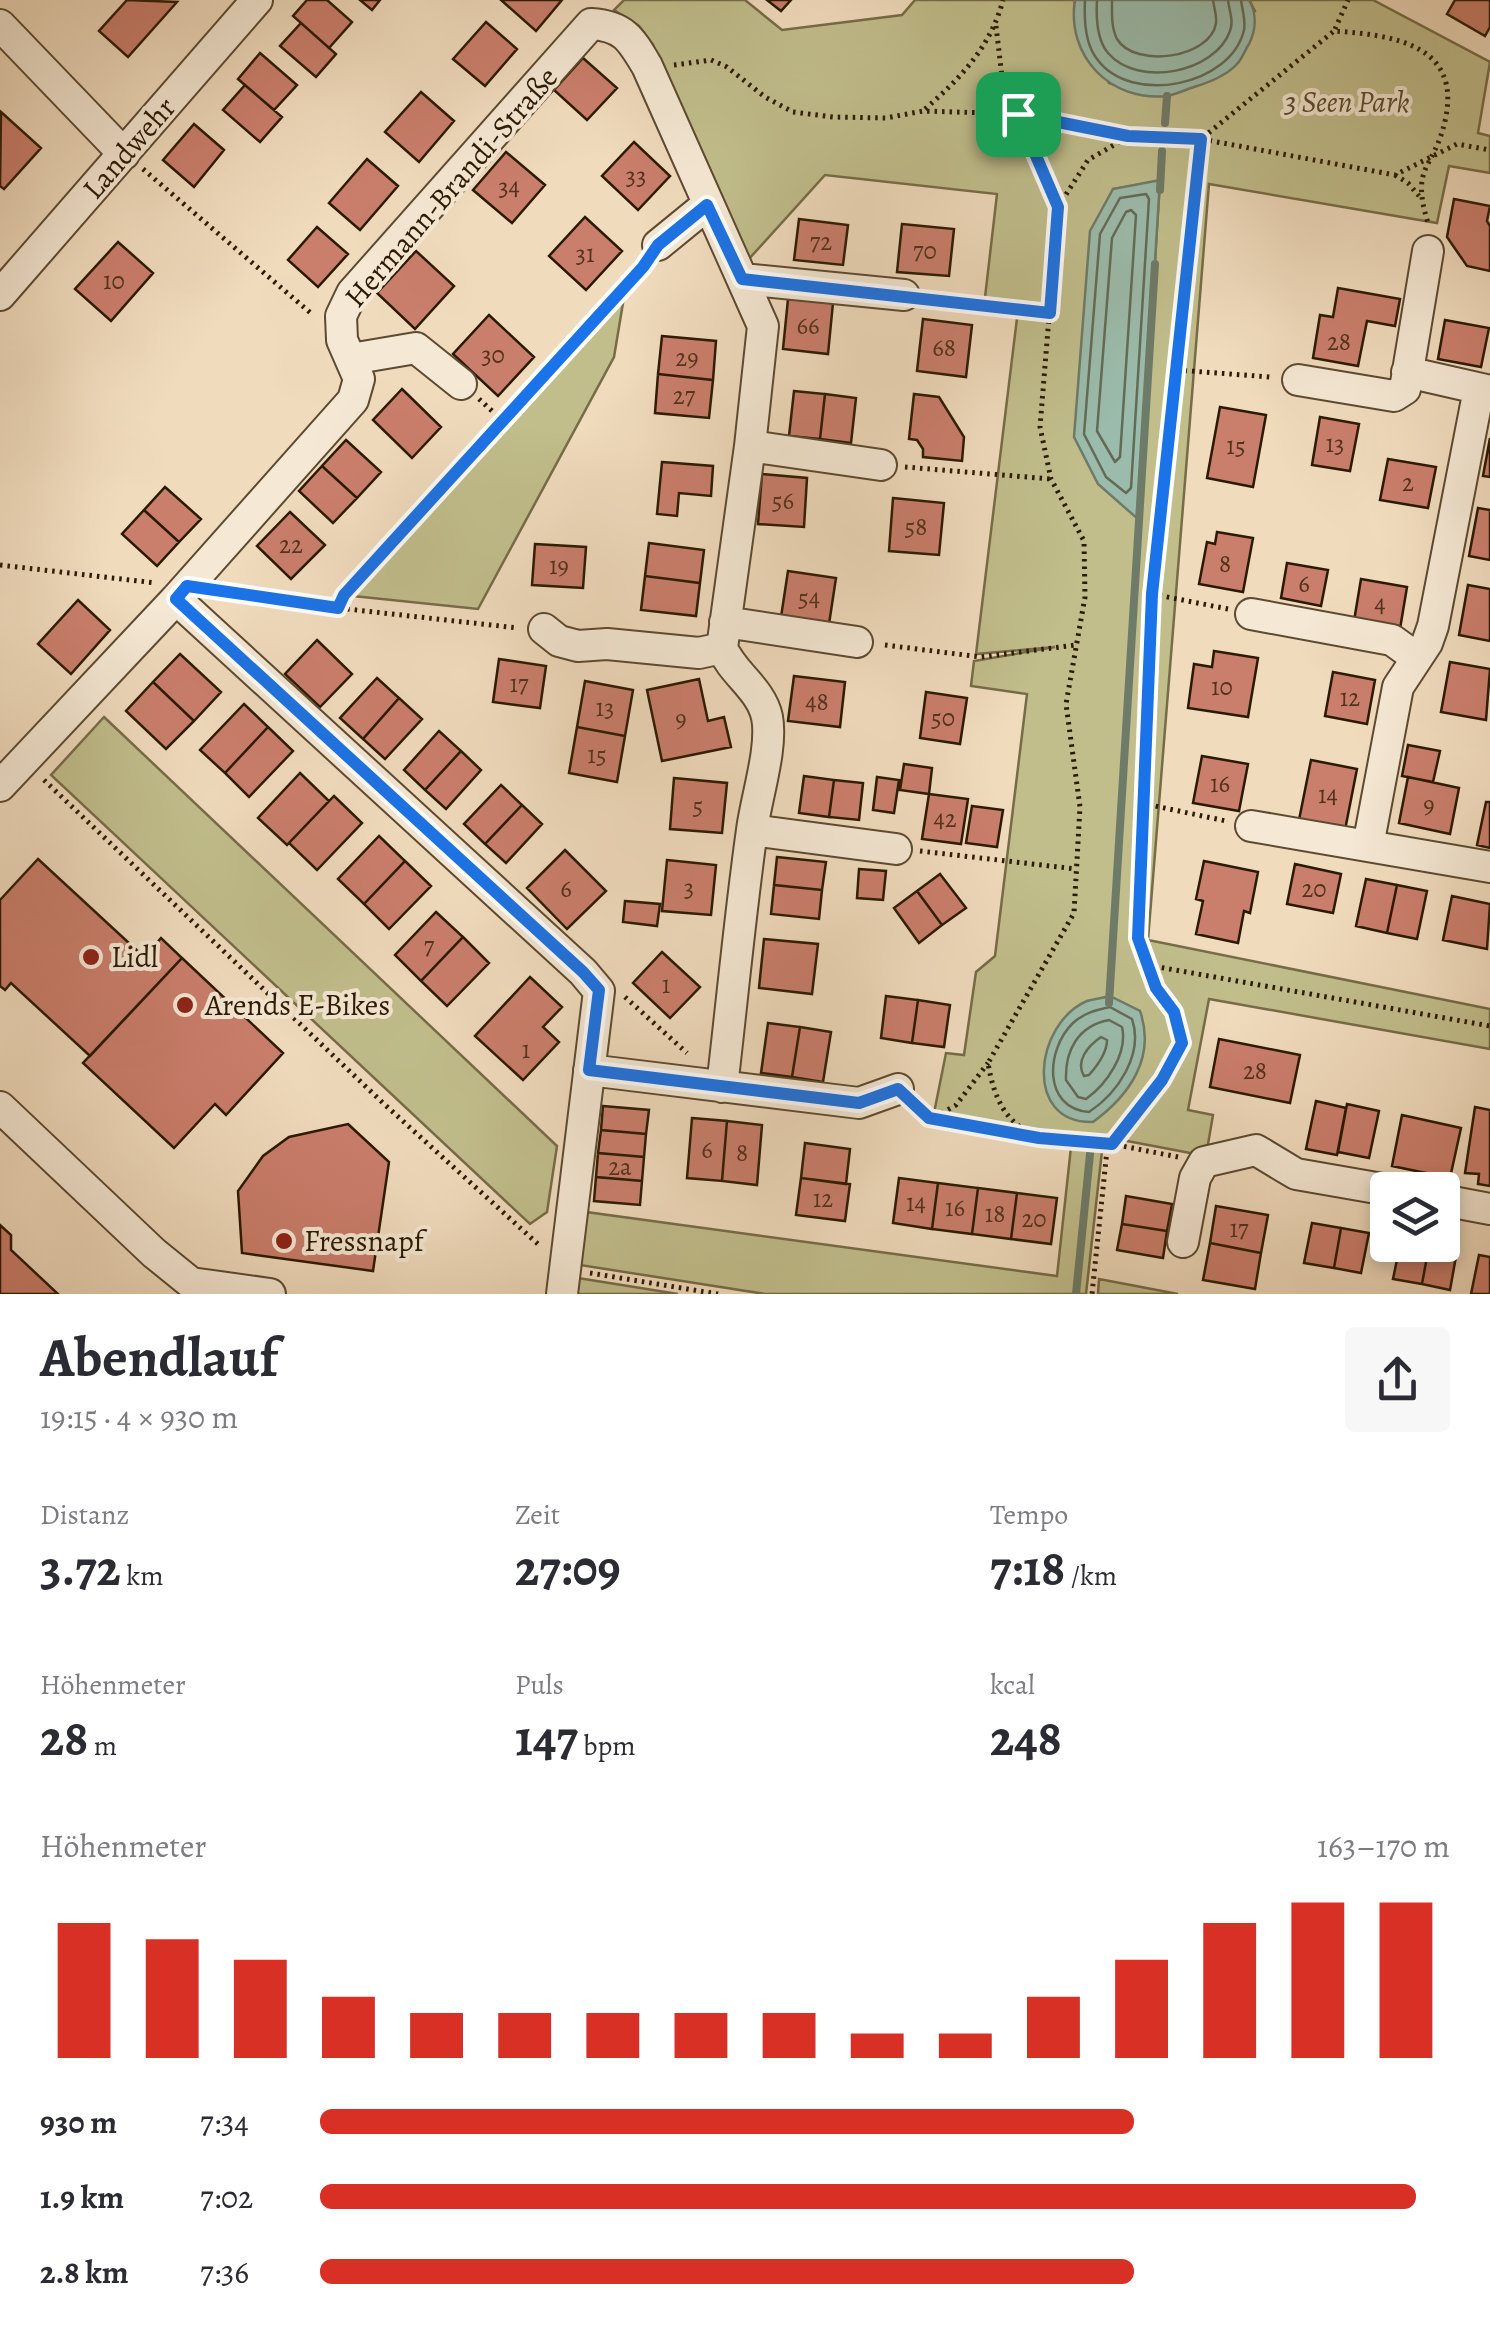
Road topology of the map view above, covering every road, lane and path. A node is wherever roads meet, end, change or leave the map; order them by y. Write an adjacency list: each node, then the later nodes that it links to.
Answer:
1 (257, 0): 13 (street, Landwehr)
2 (1003, 0): 5 (path)
3 (1348, 0): 6 (path)
4 (0, 25): 13 (street)
5 (996, 26): 8 (path); 9 (path)
6 (1334, 30): 11 (path); 14 (path)
7 (647, 66): 8 (path); 17 (street); 25 (street, Hermann-Brandi-Straße)
8 (923, 110): 9 (path)
9 (1018, 114): 10 (path); 18 (path)
10 (1128, 136): 11 (path); 18 (path)
11 (1201, 139): 15 (path); 26 (path)
12 (1490, 150): 14 (path)
13 (124, 154): 22 (street, Landwehr); 25 (path)
14 (1430, 158): 15 (path); 16 (path)
15 (1395, 175): 16 (path)
16 (1421, 198): 20 (path)
17 (707, 205): 19 (street); 21 (street)
18 (1058, 207): 24 (path)
19 (658, 245): 37 (path)
20 (1428, 251): 27 (street)
21 (742, 279): 23 (street); 31 (street)
22 (0, 294)
23 (904, 295): 24 (path)
24 (1050, 313): 33 (path)
25 (346, 349): 29 (street, Hermann-Brandi-Straße); 35 (street, Hermann-Brandi-Straße)
26 (1177, 370): 28 (path); 36 (path)
27 (1406, 372): 28 (street); 30 (street)
28 (1298, 380)
29 (461, 384)
30 (1484, 390): 43 (street)
31 (750, 446): 32 (street); 40 (street)
32 (881, 465): 33 (path)
33 (1052, 479): 42 (path)
34 (0, 564): 35 (path)
35 (181, 593): 37 (path); 44 (street, Hermann-Brandi-Straße); 54 (street)
36 (1152, 594): 38 (path); 46 (path)
37 (338, 608): 39 (path)
38 (1251, 614): 43 (street)
39 (544, 629): 40 (street)
40 (724, 635): 41 (street); 48 (street)
41 (858, 642): 42 (path)
42 (1076, 645): 52 (path)
43 (1417, 658): 49 (street)
44 (24, 761): 45 (street, Hermann-Brandi-Straße); 69 (path)
45 (0, 786)
46 (1141, 803): 47 (path); 53 (path)
47 (1251, 826): 49 (street)
48 (752, 830): 50 (street); 58 (street)
49 (1368, 846): 51 (street)
50 (896, 848): 52 (path)
51 (1490, 867)
52 (1076, 869): 56 (path)
53 (1147, 965): 55 (path); 63 (path)
54 (599, 990): 57 (street); 58 (path)
55 (1490, 1026)
56 (988, 1063): 61 (path); 62 (path)
57 (589, 1070): 58 (street); 69 (street)
58 (714, 1086): 59 (street)
59 (898, 1089): 61 (path)
60 (0, 1107): 70 (street)
61 (933, 1118): 62 (path)
62 (1039, 1138): 63 (path)
63 (1112, 1144): 64 (path); 72 (path)
64 (1204, 1162): 65 (street); 68 (street)
65 (1370, 1187)
66 (1460, 1203): 67 (street)
67 (1490, 1208)
68 (1182, 1242)
69 (564, 1282): 71 (path)
70 (270, 1294)
71 (718, 1294)
72 (1092, 1294)

